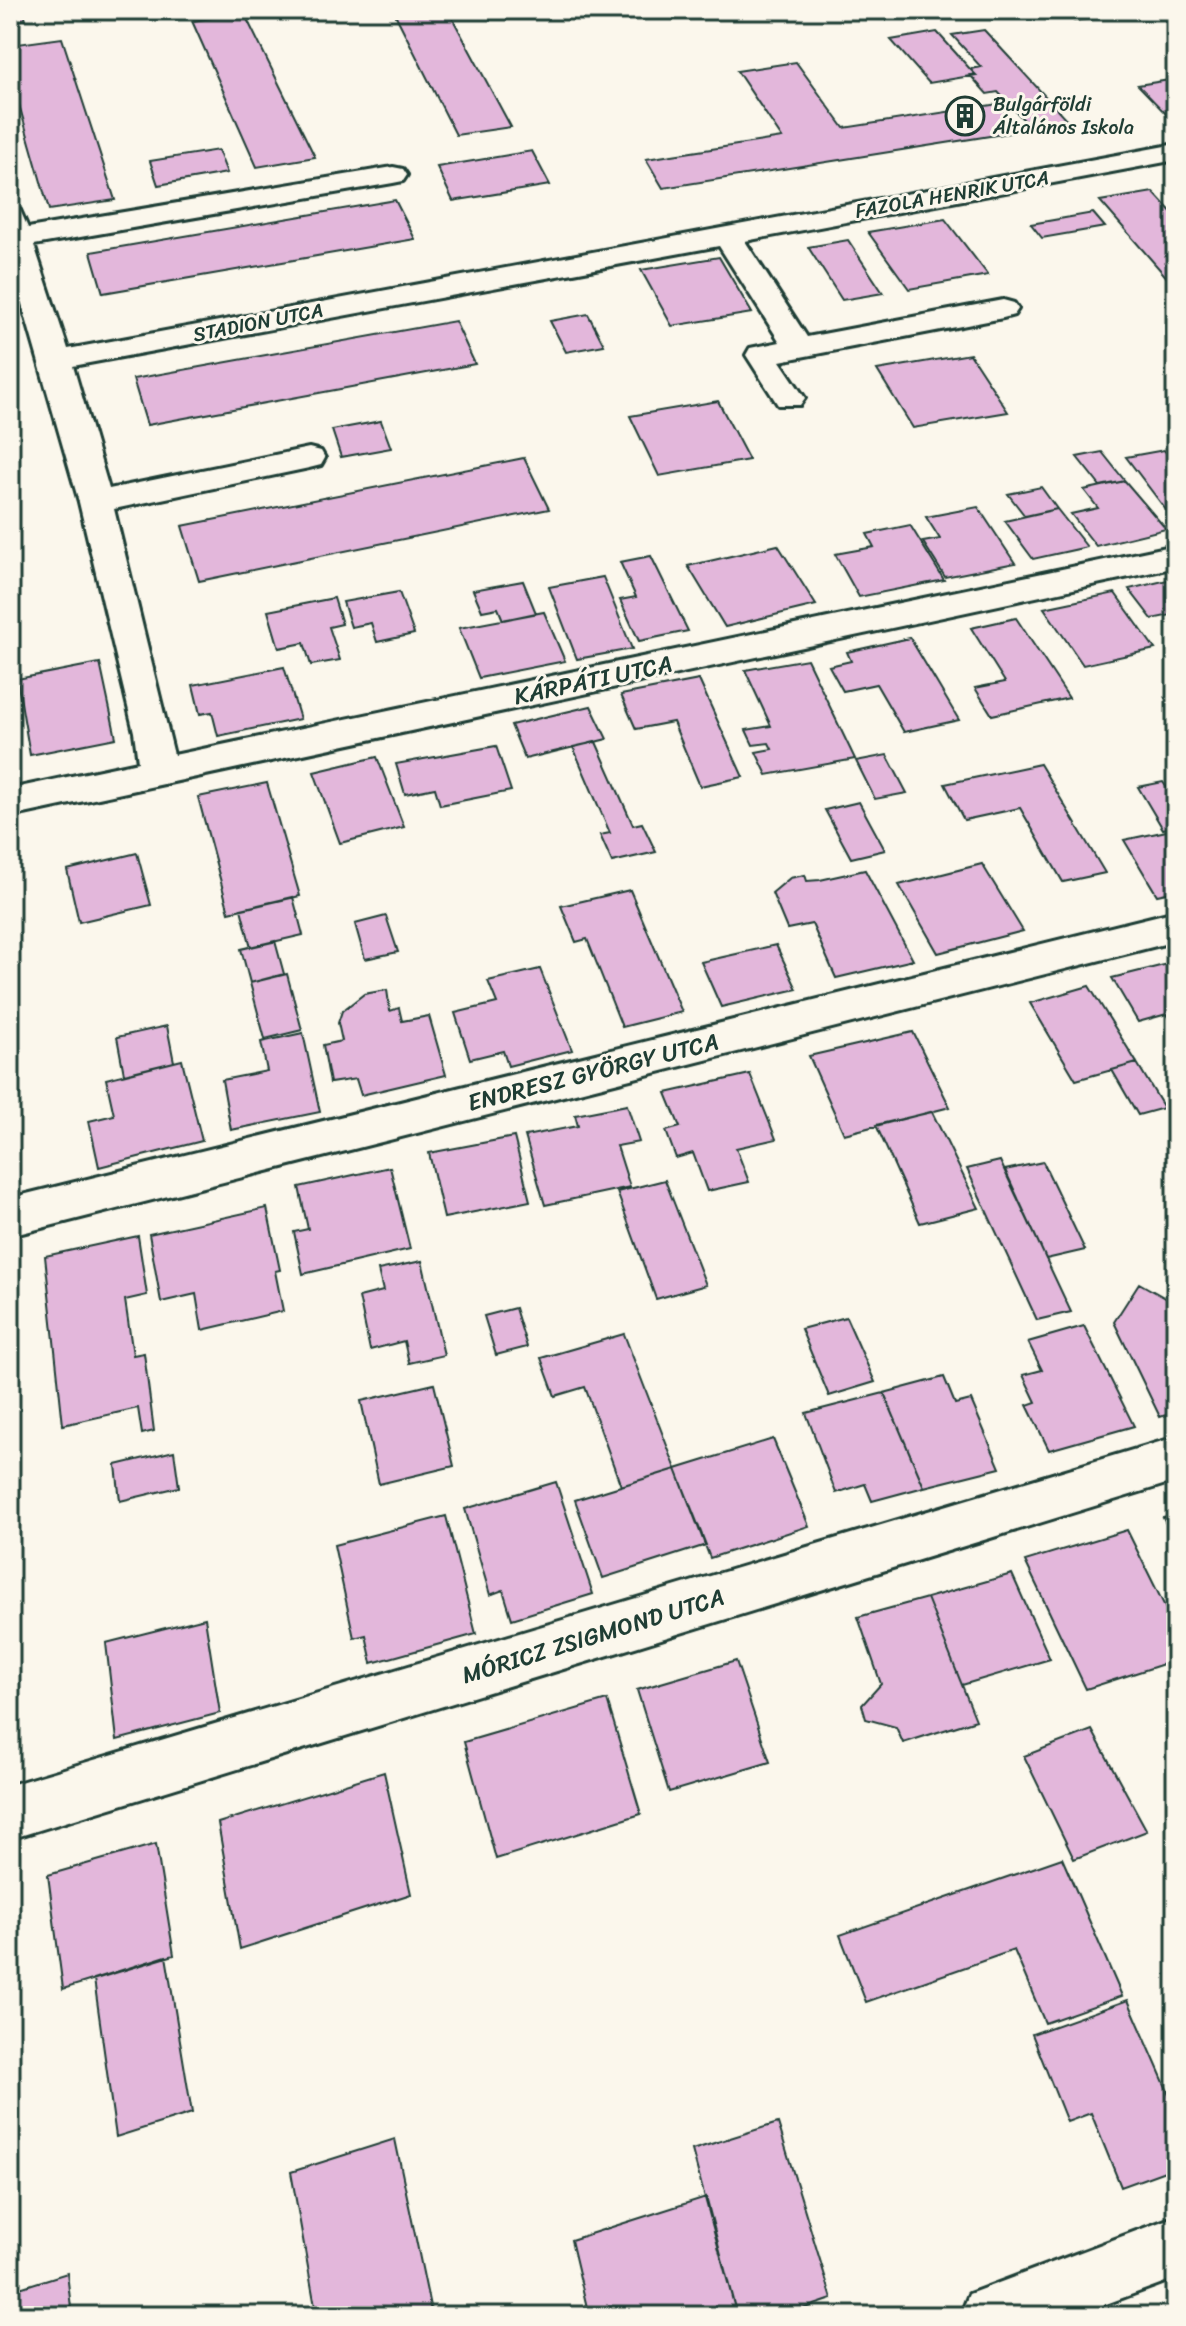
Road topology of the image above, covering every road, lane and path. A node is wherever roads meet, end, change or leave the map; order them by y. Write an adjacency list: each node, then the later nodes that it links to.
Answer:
1 (1176, 152): 4 (street, FAZOLA HENRIK UTCA)
2 (393, 175): 3 (street)
3 (13, 228): 8 (street)
4 (727, 235): 5 (street, FAZOLA HENRIK UTCA); 7 (street)
5 (460, 285): 8 (street, STADION UTCA)
6 (1003, 309): 7 (street)
7 (798, 347): 9 (street)
8 (56, 360): 11 (street)
9 (789, 398)
10 (309, 458): 11 (street)
11 (96, 502): 13 (street)
12 (1176, 556): 13 (street, KÁRPÁTI UTCA)
13 (158, 773): 14 (street, KÁRPÁTI UTCA)
14 (10, 803)
15 (1176, 926): 16 (street, ENDRESZ GYÖRGY UTCA)
16 (10, 1217)
17 (1176, 1459): 18 (street, MÓRICZ ZSIGMOND UTCA)
18 (10, 1812)
19 (1176, 2247): 20 (street)
20 (991, 2316)

